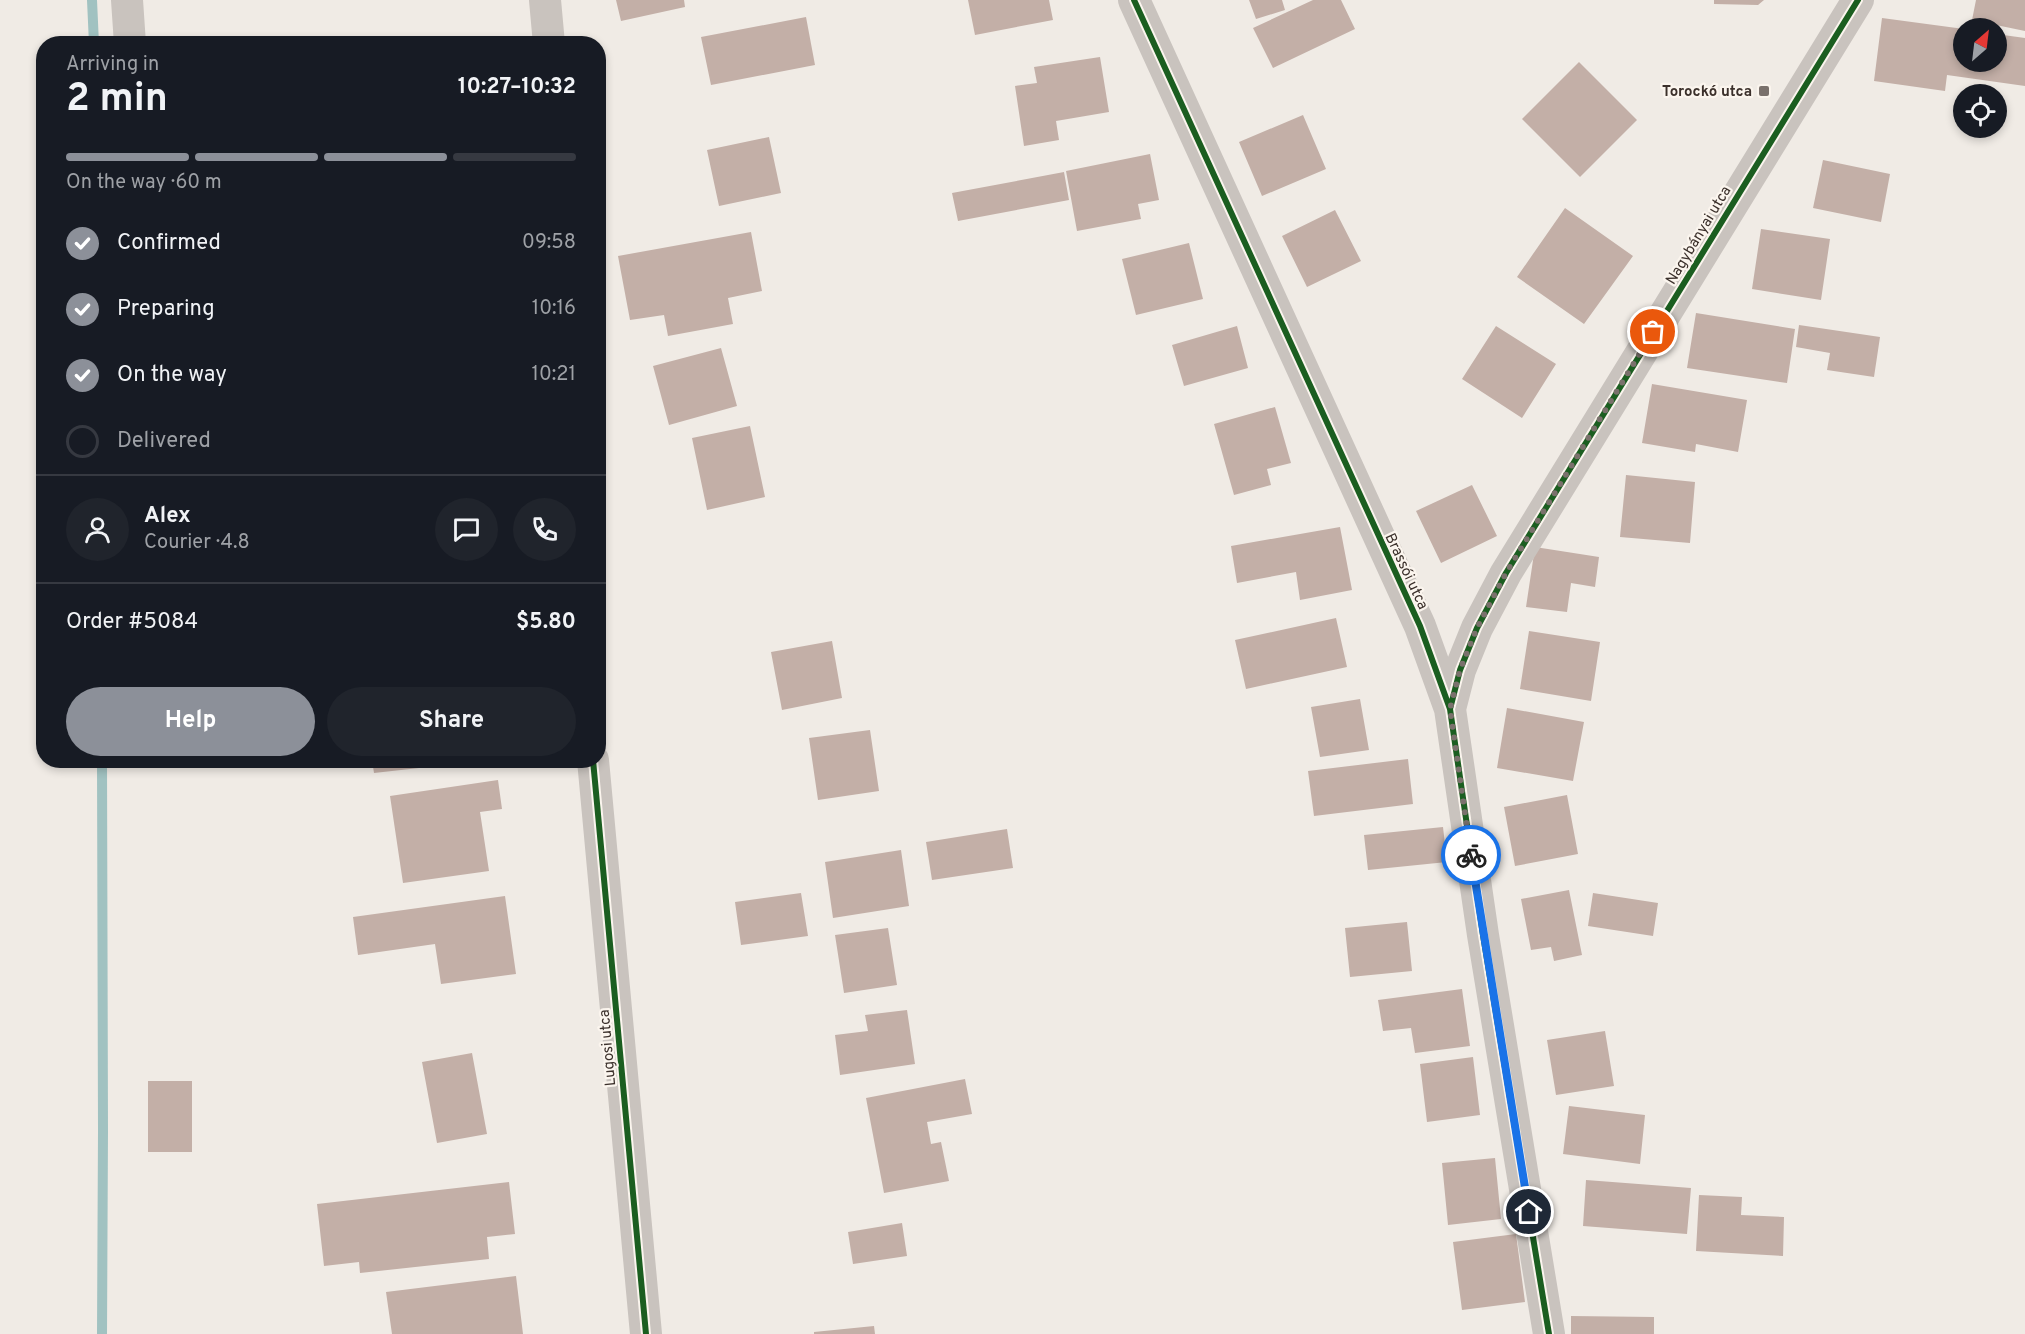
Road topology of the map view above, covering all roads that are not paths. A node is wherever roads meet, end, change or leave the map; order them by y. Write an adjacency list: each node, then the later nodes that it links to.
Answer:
1 (127, 0): 5 (street)
2 (545, 0): 6 (street)
3 (1134, 0): 7 (street, Brassói utca)
4 (1858, 0): 7 (street, Nagybányai utca)
5 (129, 36)
6 (548, 36)
7 (1450, 709): 10 (street, Brassói utca)
8 (594, 768): 9 (street, Lugosi utca)
9 (646, 1334)
10 (1549, 1334)

